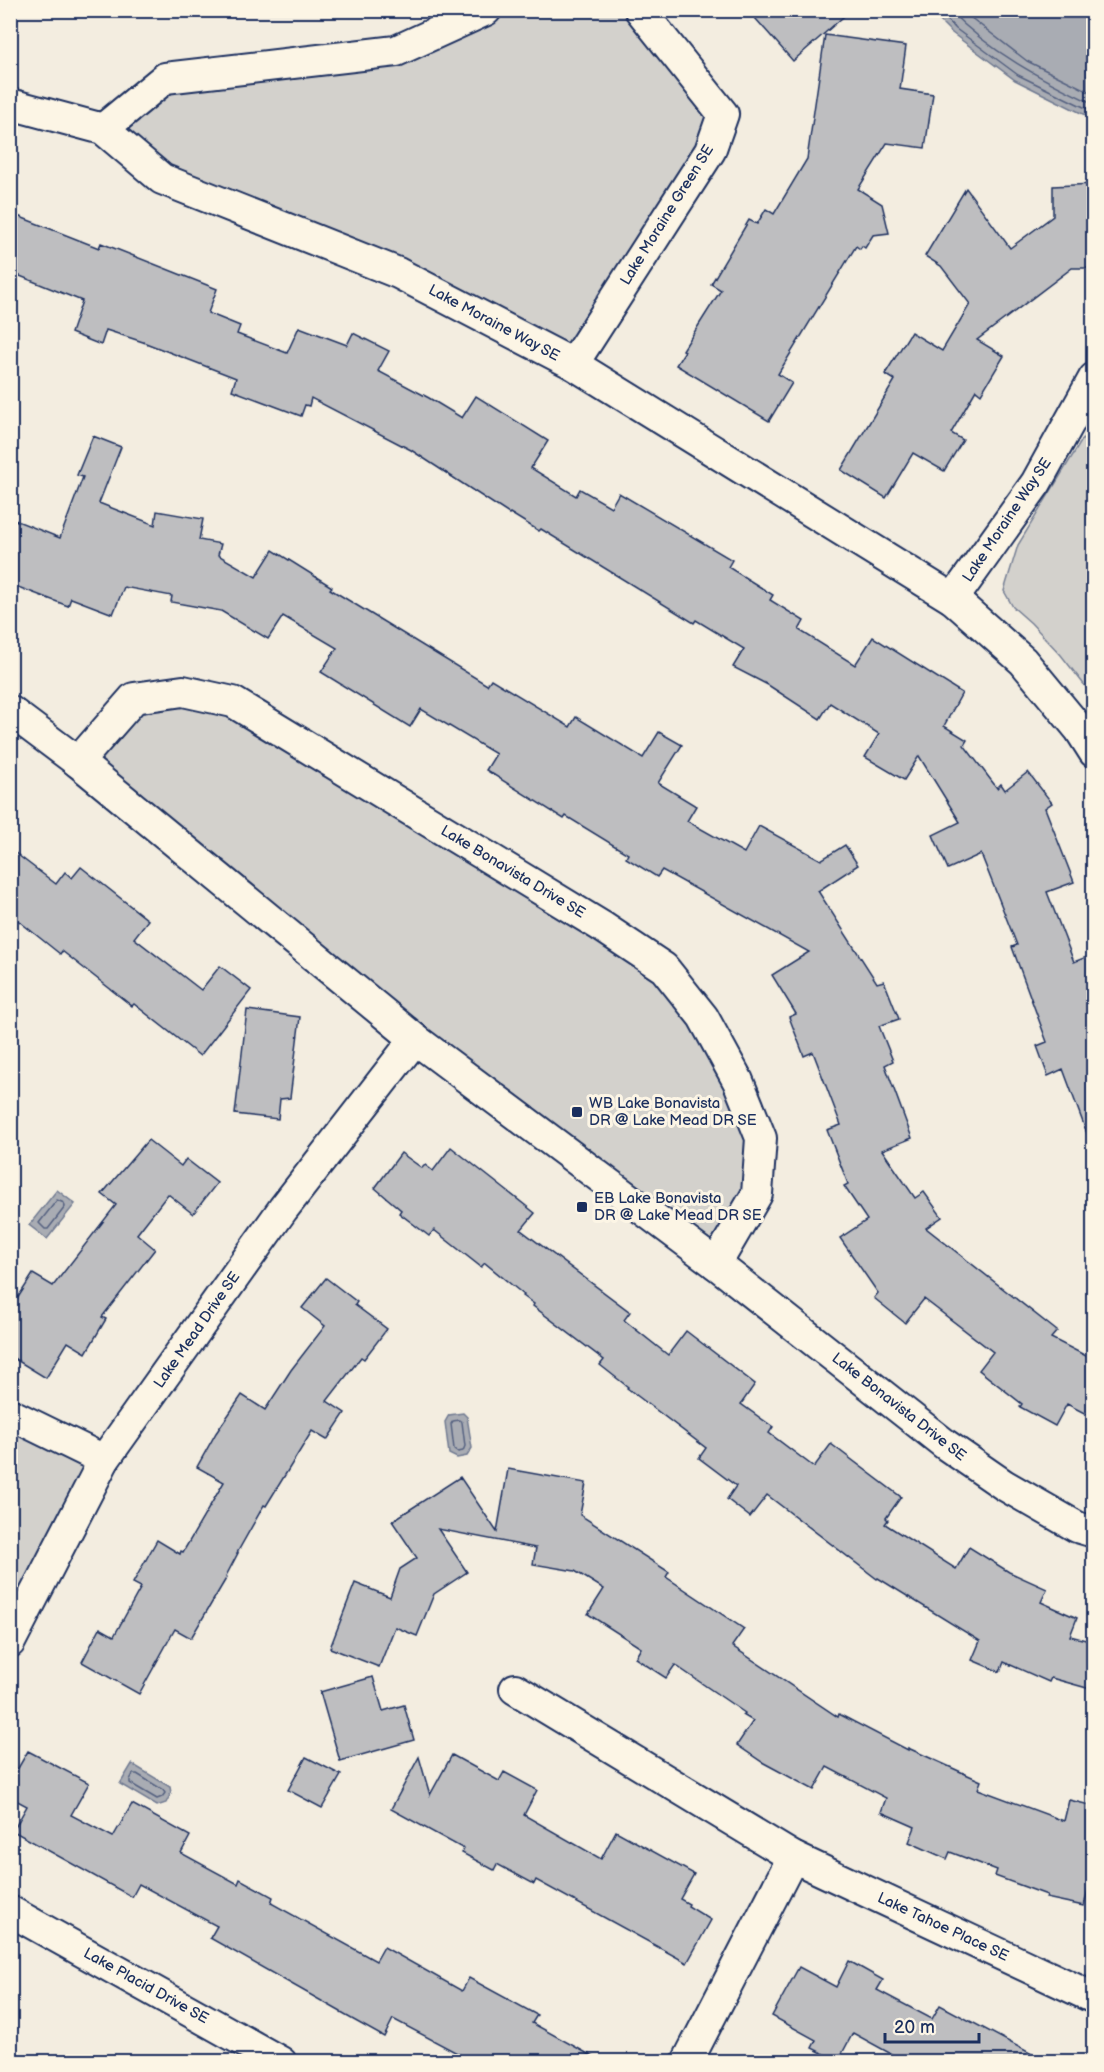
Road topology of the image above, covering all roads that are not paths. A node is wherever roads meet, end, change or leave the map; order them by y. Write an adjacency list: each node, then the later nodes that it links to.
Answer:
1 (486, 10): 4 (street)
2 (640, 10): 5 (street, Lake Moraine Green SE)
3 (10, 104): 4 (street, Lake Moraine Way SE)
4 (103, 129): 5 (street, Lake Moraine Way SE)
5 (573, 364): 7 (street, Lake Moraine Way SE)
6 (1094, 378): 7 (street, Lake Moraine Way SE)
7 (953, 599): 9 (street, Lake Moraine Way SE)
8 (10, 711): 10 (street, Lake Bonavista Drive SE)
9 (1094, 752)
10 (78, 762): 11 (street, Lake Bonavista Drive SE); 12 (street, Lake Bonavista Drive SE)
11 (415, 1039): 12 (street, Lake Bonavista Drive SE); 14 (street, Lake Mead Drive SE)
12 (716, 1264): 15 (street, Lake Bonavista Drive SE)
13 (10, 1414): 14 (street)
14 (104, 1460): 16 (street, Lake Mead Drive SE)
15 (1094, 1532)
16 (10, 1642)
17 (515, 1689): 18 (street, Lake Tahoe Place SE)
18 (793, 1857): 20 (street, Lake Tahoe Place SE); 22 (street)
19 (10, 1911): 21 (street, Lake Placid Drive SE)
20 (1094, 1998)
21 (281, 2061)
22 (687, 2061)

